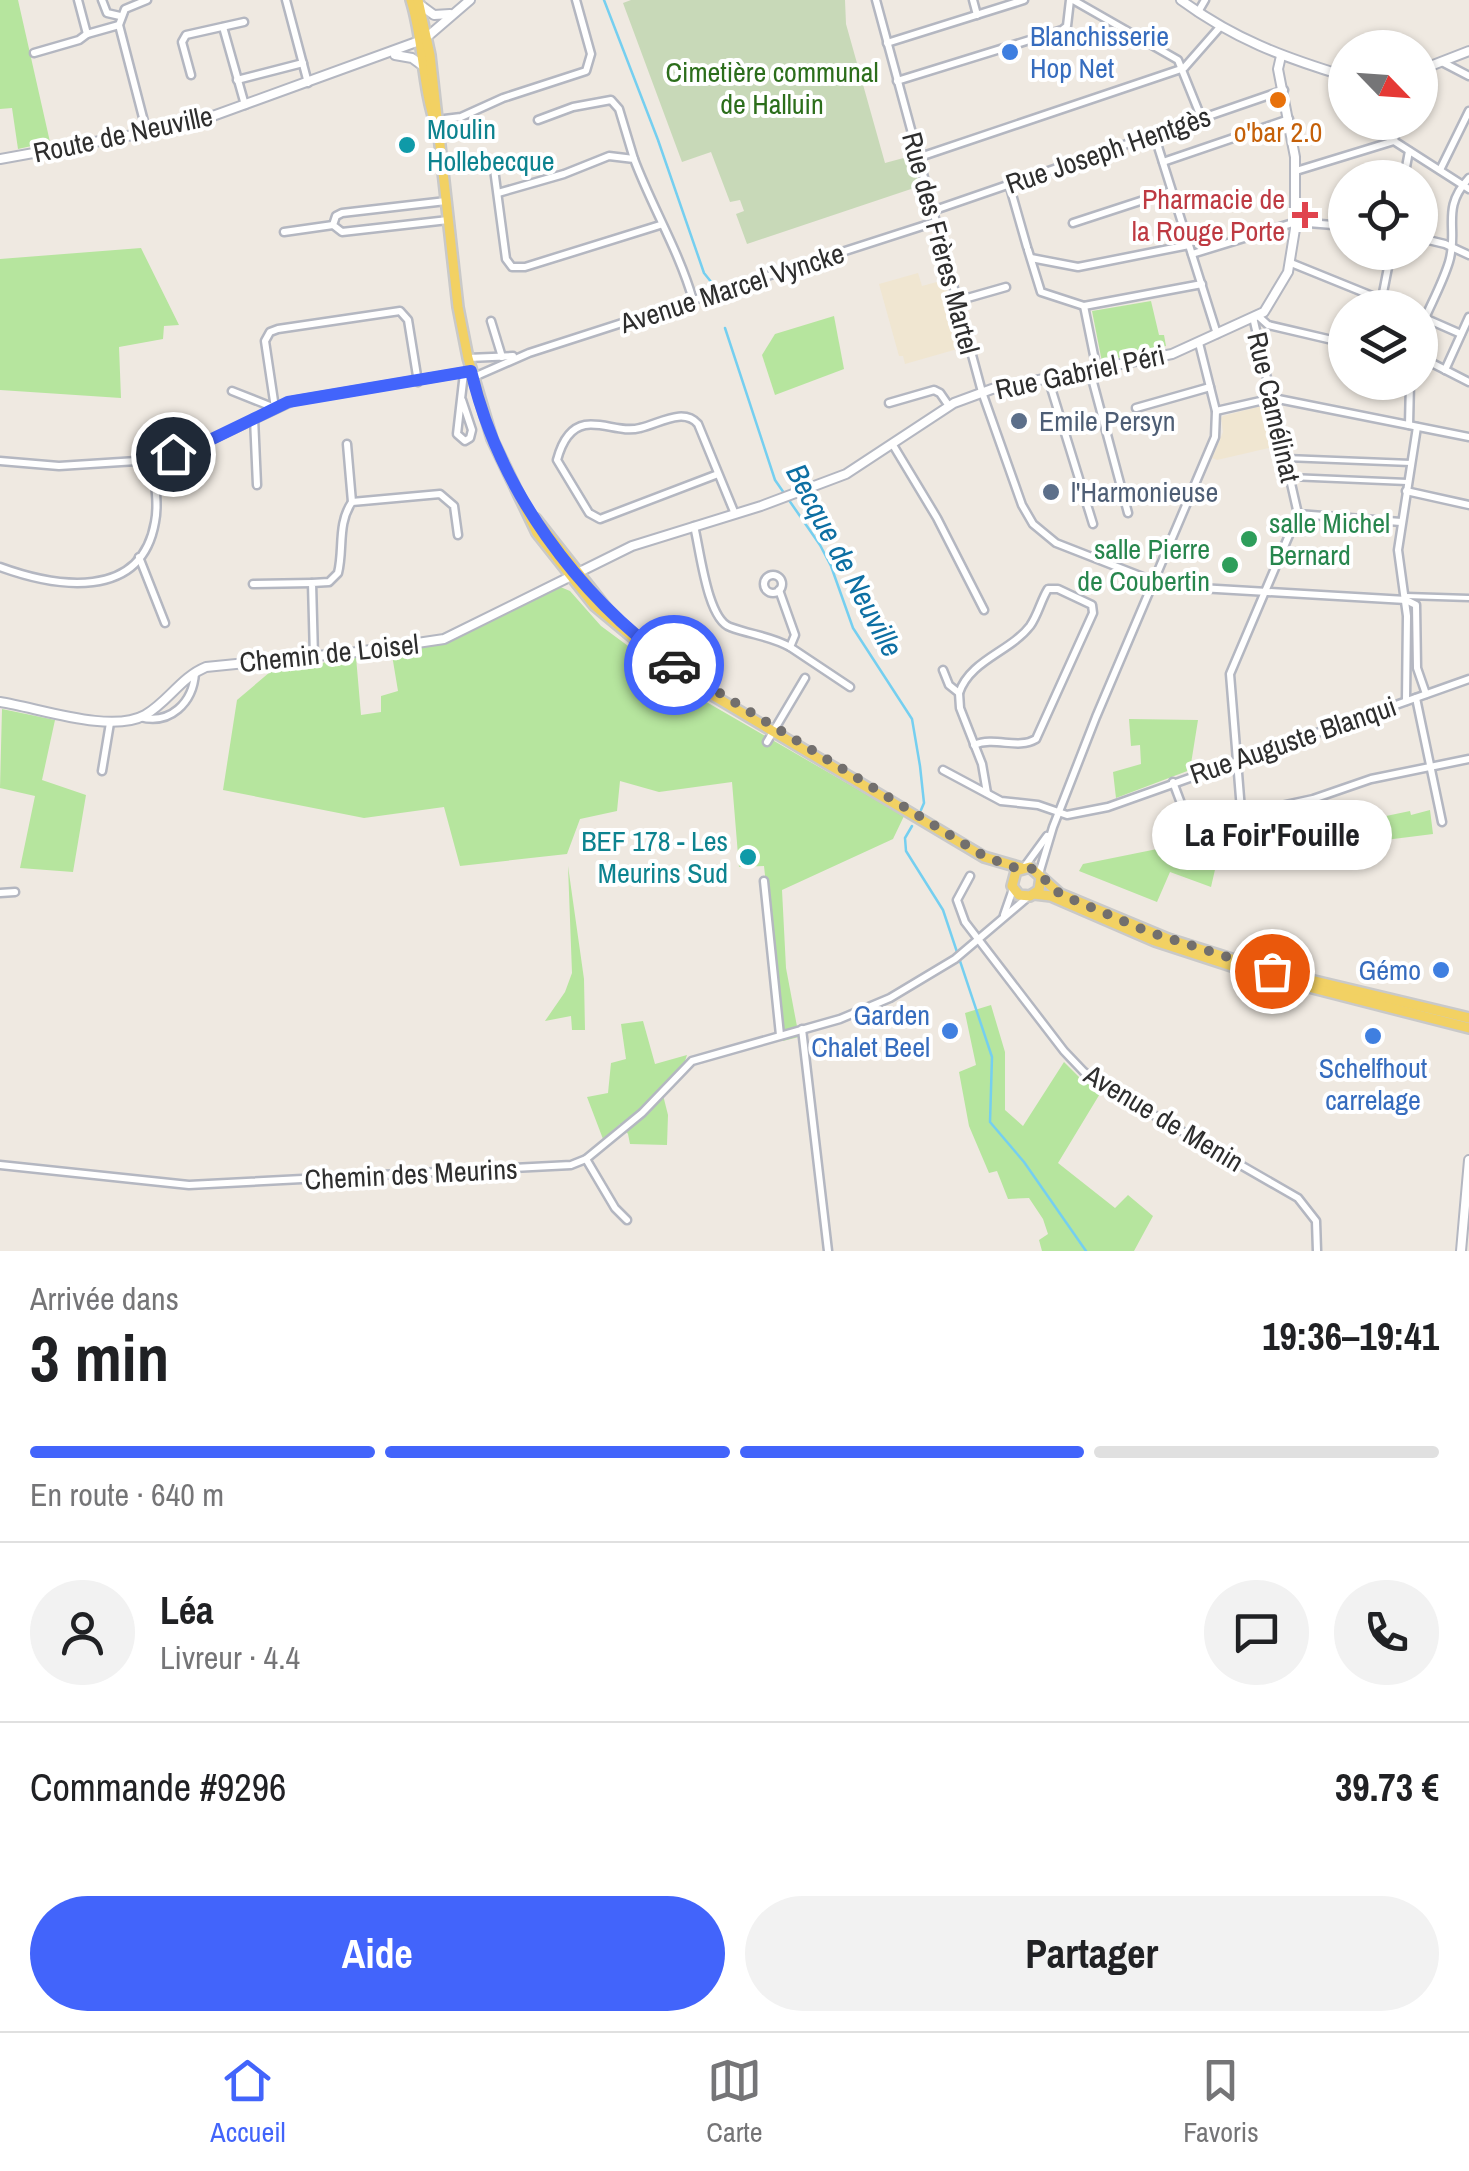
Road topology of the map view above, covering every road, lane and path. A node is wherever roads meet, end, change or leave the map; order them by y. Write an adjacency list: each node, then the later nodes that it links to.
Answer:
1 (78, 0): 21 (street)
2 (102, 0): 17 (street)
3 (147, 0): 17 (street)
4 (286, 0): 28 (street)
5 (470, 0): 14 (street, Route de Neuville)
6 (576, 0): 44 (street)
7 (876, 0): 23 (street, Rue des Frères Martel)
8 (974, 0): 16 (street)
9 (1024, 0): 16 (street)
10 (1072, 0): 31 (street); 37 (street)
11 (1181, 0): 15 (street)
12 (1205, 0): 15 (street)
13 (416, 2): 14 (street); 22 (main road)
14 (458, 10): 22 (street, Route de Neuville)
15 (1198, 12): 20 (street)
16 (976, 15): 23 (street)
17 (120, 21): 21 (street); 46 (street)
18 (244, 22): 19 (street, Route de Neuville)
19 (223, 27): 34 (street, Route de Neuville); 36 (street, Route de Neuville)
20 (1220, 27): 26 (street); 31 (street)
21 (87, 34): 25 (street)
22 (425, 38): 27 (street, Route de Neuville); 33 (main road); 44 (main road)
23 (887, 44): 37 (street, Rue des Frères Martel)
24 (1469, 51): 29 (street)
25 (34, 53)
26 (1281, 56): 32 (street); 39 (street, Rue Gabriel Péri)
27 (381, 58): 33 (street); 38 (street, Route de Neuville)
28 (303, 63): 36 (street, Route de Neuville); 38 (street)
29 (1444, 63): 30 (street); 35 (street)
30 (1438, 65)
31 (1184, 68): 42 (street); 50 (street)
32 (1328, 71)
33 (426, 72): 44 (main road)
34 (191, 75)
35 (1469, 76)
36 (238, 80): 40 (street, Route de Neuville)
37 (897, 81): 50 (street, Rue des Frères Martel)
38 (308, 83): 40 (street, Route de Neuville)
39 (1284, 90): 42 (street, Rue Joseph Hentgès); 43 (street, Rue Gabriel Péri)
40 (245, 106): 46 (street, Route de Neuville)
41 (1469, 111): 56 (street)
42 (1201, 117): 47 (street, Rue Joseph Hentgès)
43 (1290, 119): 54 (street); 57 (street, Rue Gabriel Péri)
44 (436, 120): 63 (main road)
45 (538, 120): 52 (street)
46 (147, 134): 51 (street, Route de Neuville)
47 (1154, 134): 54 (street); 59 (street, Rue Joseph Hentgès)
48 (1394, 141): 49 (street); 57 (street)
49 (1409, 152): 53 (street); 56 (street)
50 (917, 158): 65 (street, Rue des Frères Martel)
51 (0, 159)
52 (634, 159): 62 (street); 72 (street)
53 (1407, 160)
54 (1162, 162): 61 (street)
55 (494, 169): 62 (street)
56 (1440, 170): 60 (street)
57 (1296, 171): 69 (street, Rue Gabriel Péri)
58 (1469, 178): 60 (street)
59 (1009, 184): 65 (street, Rue Joseph Hentgès); 78 (street)
60 (1466, 187): 76 (street)
61 (1171, 191): 70 (street); 77 (street)
62 (498, 193): 72 (street)
63 (446, 202): 64 (street); 66 (main road)
64 (434, 203): 67 (street); 71 (street)
65 (932, 210): 68 (street, Rue des Frères Martel)
66 (448, 220): 67 (street); 98 (main road)
67 (435, 222): 71 (street)
68 (935, 222): 85 (street, Avenue Marcel Vyncke); 86 (street, Rue des Frères Martel)
69 (1296, 222): 73 (street); 77 (street); 80 (street, Rue Gabriel Péri)
70 (1074, 223)
71 (333, 224): 74 (street)
72 (660, 224): 85 (street)
73 (1328, 225)
74 (284, 232)
75 (1438, 242): 76 (street)
76 (1452, 246): 79 (street); 84 (street)
77 (1191, 250): 78 (street); 81 (street)
78 (1029, 252): 87 (street)
79 (1469, 254)
80 (1291, 263): 83 (street); 88 (street, Rue Gabriel Péri)
81 (1202, 284): 87 (street); 92 (street)
82 (1006, 288): 86 (street)
83 (1361, 290)
84 (1435, 290)
85 (693, 300): 96 (street, Avenue Marcel Vyncke)
86 (957, 301): 108 (street, Rue des Frères Martel)
87 (1084, 306): 100 (street)
88 (1255, 316): 92 (street, Rue Gabriel Péri); 94 (street); 109 (street, Rue Camélinat)
89 (1469, 317): 93 (street)
90 (492, 321): 97 (street)
91 (1438, 324): 93 (street)
92 (1217, 334): 95 (street, Rue Gabriel Péri)
93 (1462, 334): 101 (street)
94 (1328, 339)
95 (1199, 344): 100 (street, Rue Gabriel Péri); 106 (street)
96 (528, 354): 97 (street, Avenue Marcel Vyncke); 102 (street, Avenue Marcel Vyncke)
97 (502, 357): 98 (street, Avenue Marcel Vyncke)
98 (468, 358): 102 (main road)
99 (1438, 366): 101 (street)
100 (1093, 370): 103 (street, Rue Gabriel Péri); 133 (street)
101 (1445, 370): 105 (street)
102 (469, 374): 104 (street, Avenue Marcel Vyncke); 110 (street); 141 (main road)
103 (1048, 378): 108 (street, Rue Gabriel Péri); 136 (street)
104 (418, 382): 114 (street, Avenue Marcel Vyncke); 114 (street)
105 (1469, 382)
106 (1210, 388): 115 (street); 116 (street)
107 (232, 391): 114 (street)
108 (982, 392): 113 (street, Chemin de Loisel); 142 (street, Rue des Frères Martel)
109 (1273, 398): 116 (street); 118 (street); 122 (street, Rue Camélinat)
110 (462, 400): 110 (street)
111 (1411, 400): 118 (street)
112 (889, 403): 113 (street)
113 (949, 406): 121 (street, Chemin de Loisel)
114 (275, 408): 117 (street, Avenue Marcel Vyncke)
115 (1136, 408)
116 (1216, 410): 142 (street)
117 (254, 418): 123 (street, Avenue Marcel Vyncke); 128 (street)
118 (1413, 426): 119 (street); 125 (street)
119 (1469, 437)
120 (347, 444): 130 (street)
121 (894, 445): 132 (street, Chemin de Loisel); 149 (street)
122 (1286, 458): 125 (street); 127 (street, Rue Camélinat)
123 (152, 460): 124 (street, Avenue Marcel Vyncke); 139 (street)
124 (0, 462)
125 (1411, 464): 129 (street)
126 (718, 474): 126 (street); 132 (street)
127 (1290, 477): 129 (street); 134 (street, Rue Camélinat)
128 (257, 484)
129 (1407, 486): 131 (street); 135 (street)
130 (352, 502): 138 (street); 143 (street)
131 (1469, 505)
132 (734, 514): 137 (street, Chemin de Loisel)
133 (1128, 514)
134 (1298, 514): 135 (street, Rue Camélinat); 146 (street)
135 (1400, 522): 147 (street)
136 (1093, 524)
137 (694, 526): 141 (street, Chemin de Loisel); 151 (street)
138 (458, 535)
139 (140, 557): 140 (street); 150 (street)
140 (0, 567)
141 (572, 575): 152 (street, Chemin de Loisel); 165 (main road)
142 (1154, 582): 146 (street, Rue des Frères Martel); 174 (street)
143 (312, 583): 144 (street); 152 (street)
144 (253, 584)
145 (779, 590): 151 (street)
146 (1265, 593): 147 (street, Rue des Frères Martel); 168 (street)
147 (1406, 598): 148 (street); 159 (street); 161 (street)
148 (1469, 598)
149 (984, 610)
150 (165, 624)
151 (790, 647): 157 (street)
152 (314, 657): 154 (street, Chemin de Loisel)
153 (943, 670): 158 (street)
154 (195, 672): 163 (street, Chemin de Loisel); 163 (street)
155 (805, 678): 165 (street)
156 (1469, 679): 159 (street, Rue Auguste Blanqui)
157 (850, 687)
158 (959, 693): 166 (street); 166 (street)
159 (1426, 694): 160 (street, Rue Auguste Blanqui)
160 (1416, 698): 161 (street, Rue Auguste Blanqui); 169 (street)
161 (1406, 700): 168 (street, Rue Auguste Blanqui)
162 (0, 702): 164 (street)
163 (140, 718): 164 (street)
164 (110, 722): 171 (street)
165 (772, 734): 178 (main road)
166 (974, 745): 173 (street)
167 (1469, 759): 169 (street)
168 (1236, 760): 169 (street); 172 (street, Rue Auguste Blanqui)
169 (1430, 766): 176 (street)
170 (943, 770): 173 (street)
171 (102, 771)
172 (1173, 782): 174 (street, Rue Auguste Blanqui); 175 (street)
173 (988, 794): 174 (street)
174 (1058, 813): 177 (street)
175 (1188, 822)
176 (1442, 822)
177 (1053, 827): 179 (street); 180 (street)
178 (984, 856): 179 (main road); 183 (main road)
179 (1023, 868): 180 (main road); 183 (main road)
180 (1040, 875): 186 (main road); 189 (main road)
181 (970, 876): 188 (street, Avenue de Menin)
182 (764, 882): 192 (street)
183 (1012, 885): 186 (main road); 187 (street, Chemin des Meurins)
184 (15, 892): 185 (street)
185 (0, 894)
186 (1031, 895): 187 (street, Chemin des Meurins); 190 (main road)
187 (998, 923): 188 (street, Chemin des Meurins)
188 (978, 940): 191 (street, Chemin des Meurins); 200 (street, Avenue de Menin)
189 (1469, 1018)
190 (1469, 1028)
191 (802, 1029): 192 (street, Chemin des Meurins); 199 (street)
192 (780, 1035): 193 (street, Chemin des Meurins)
193 (586, 1159): 195 (street, Chemin des Meurins); 198 (street)
194 (1469, 1160): 196 (street)
195 (0, 1164)
196 (1468, 1180): 201 (street)
197 (1469, 1212): 201 (street)
198 (626, 1220)
199 (828, 1251)
200 (1318, 1251)
201 (1461, 1251)

